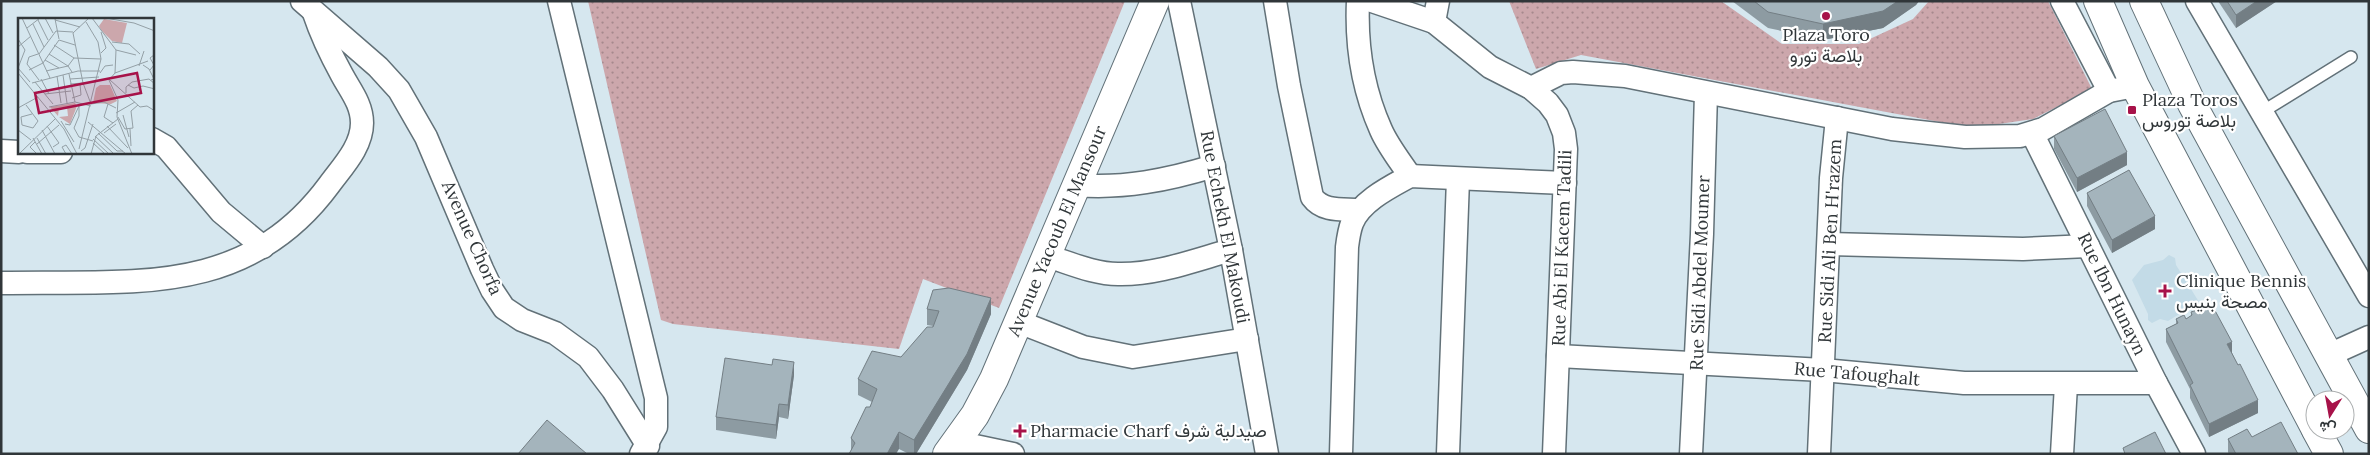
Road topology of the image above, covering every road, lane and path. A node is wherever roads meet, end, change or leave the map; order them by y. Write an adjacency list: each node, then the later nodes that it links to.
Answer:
1 (560, 1): 50 (street)
2 (1155, 1): 28 (main road, Avenue Yacoub El Mansour)
3 (1179, 1): 24 (street, Rue Echekh El Makoudi)
4 (1275, 1): 29 (street)
5 (1358, 1): 25 (street)
6 (1372, 1): 12 (street, Rue Abi El Kacem Tadili)
7 (2062, 1): 16 (street)
8 (2098, 1): 14 (main road)
9 (2144, 1): 40 (main road)
10 (2197, 1): 18 (street)
11 (308, 6): 32 (street); 50 (street, Avenue Chorfa)
12 (1436, 11): 15 (street, Rue Abi El Kacem Tadili)
13 (2351, 57): 18 (lane)
14 (2135, 86): 16 (street); 46 (main road)
15 (1531, 88): 17 (street); 27 (street, Rue Abi El Kacem Tadili)
16 (2109, 91): 20 (street)
17 (1706, 93): 19 (street); 42 (street, Rue Sidi Abdel Moumer)
18 (2262, 112): 36 (street)
19 (1837, 118): 20 (street); 30 (street, Rue Sidi Ali Ben H'razem)
20 (2032, 133): 31 (street, Rue Ibn Hunayn)
21 (154, 140): 32 (street)
22 (1, 151): 23 (street)
23 (18, 152)
24 (1214, 166): 28 (street); 33 (street, Rue Echekh El Makoudi)
25 (1410, 176): 26 (street); 29 (street)
26 (1458, 179): 27 (street); 54 (street)
27 (1565, 183): 41 (street, Rue Abi El Kacem Tadili)
28 (1076, 185): 34 (main road, Avenue Yacoub El Mansour)
29 (1359, 210): 53 (street)
30 (1829, 244): 31 (street); 43 (street, Rue Sidi Ali Ben H'razem)
31 (2088, 246): 44 (street, Rue Ibn Hunayn)
32 (264, 247): 35 (street)
33 (1231, 250): 34 (street); 39 (street, Rue Echekh El Makoudi)
34 (1047, 256): 37 (main road, Avenue Yacoub El Mansour)
35 (1, 283)
36 (2369, 296)
37 (1019, 322): 39 (street); 49 (main road, Avenue Yacoub El Mansour)
38 (2369, 337): 40 (street)
39 (1247, 339): 52 (street, Rue Echekh El Makoudi)
40 (2329, 355): 47 (main road)
41 (1558, 356): 42 (street, Rue Tafoughalt); 55 (street, Rue Abi El Kacem Tadili)
42 (1696, 364): 43 (street, Rue Tafoughalt); 56 (street, Rue Sidi Abdel Moumer)
43 (1823, 370): 45 (street, Rue Tafoughalt); 57 (street, Rue Sidi Ali Ben H'razem)
44 (2156, 383): 45 (street, Rue Tafoughalt); 59 (street, Rue Ibn Hunayn)
45 (2066, 385): 58 (street)
46 (2305, 408)
47 (2369, 429)
48 (2322, 440): 60 (main road)
49 (952, 448): 51 (street)
50 (645, 450)
51 (1013, 454)
52 (1267, 454)
53 (1341, 454)
54 (1448, 454)
55 (1554, 454)
56 (1691, 454)
57 (1820, 454)
58 (2062, 454)
59 (2194, 454)
60 (2329, 454)

